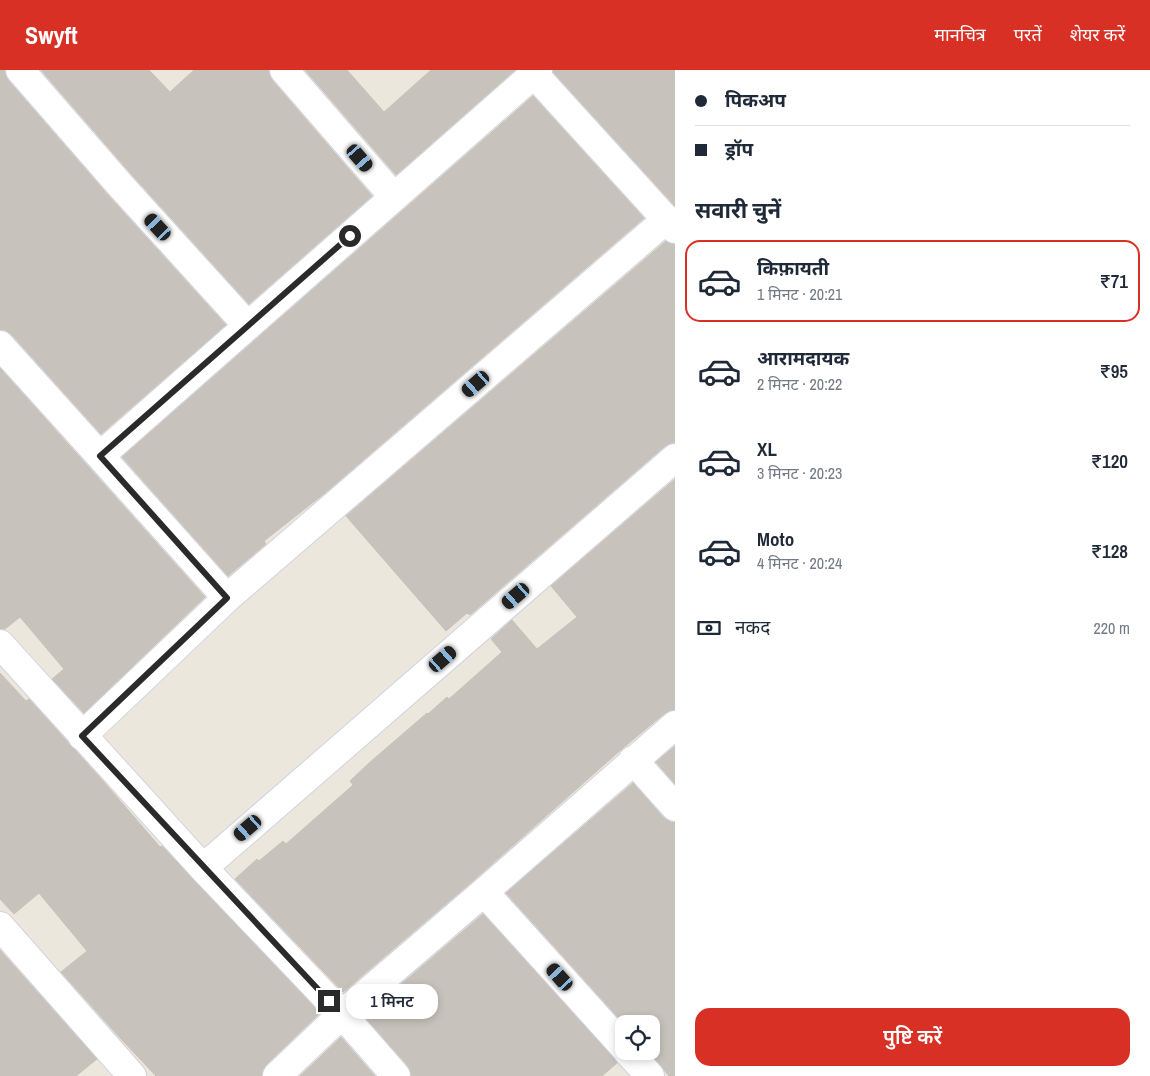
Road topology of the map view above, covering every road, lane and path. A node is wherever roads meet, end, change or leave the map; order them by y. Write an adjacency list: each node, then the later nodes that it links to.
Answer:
1 (20, 70): 6 (street)
2 (284, 70): 4 (street)
3 (536, 72): 4 (street); 5 (street)
4 (394, 197): 6 (street)
5 (671, 224): 10 (street)
6 (248, 326): 8 (street)
7 (0, 345): 8 (street)
8 (100, 456): 10 (street)
9 (675, 458): 16 (street)
10 (227, 598): 13 (street)
11 (0, 644): 13 (street)
12 (675, 725): 14 (street)
13 (82, 736): 16 (street)
14 (633, 760): 15 (street); 17 (street)
15 (675, 807)
16 (203, 868): 19 (street)
17 (484, 892): 19 (street); 20 (street)
18 (0, 926): 22 (street)
19 (342, 1014): 23 (street); 24 (street)
20 (615, 1037)
21 (635, 1060): 25 (street)
22 (132, 1076)
23 (277, 1076)
24 (396, 1076)
25 (650, 1076)

